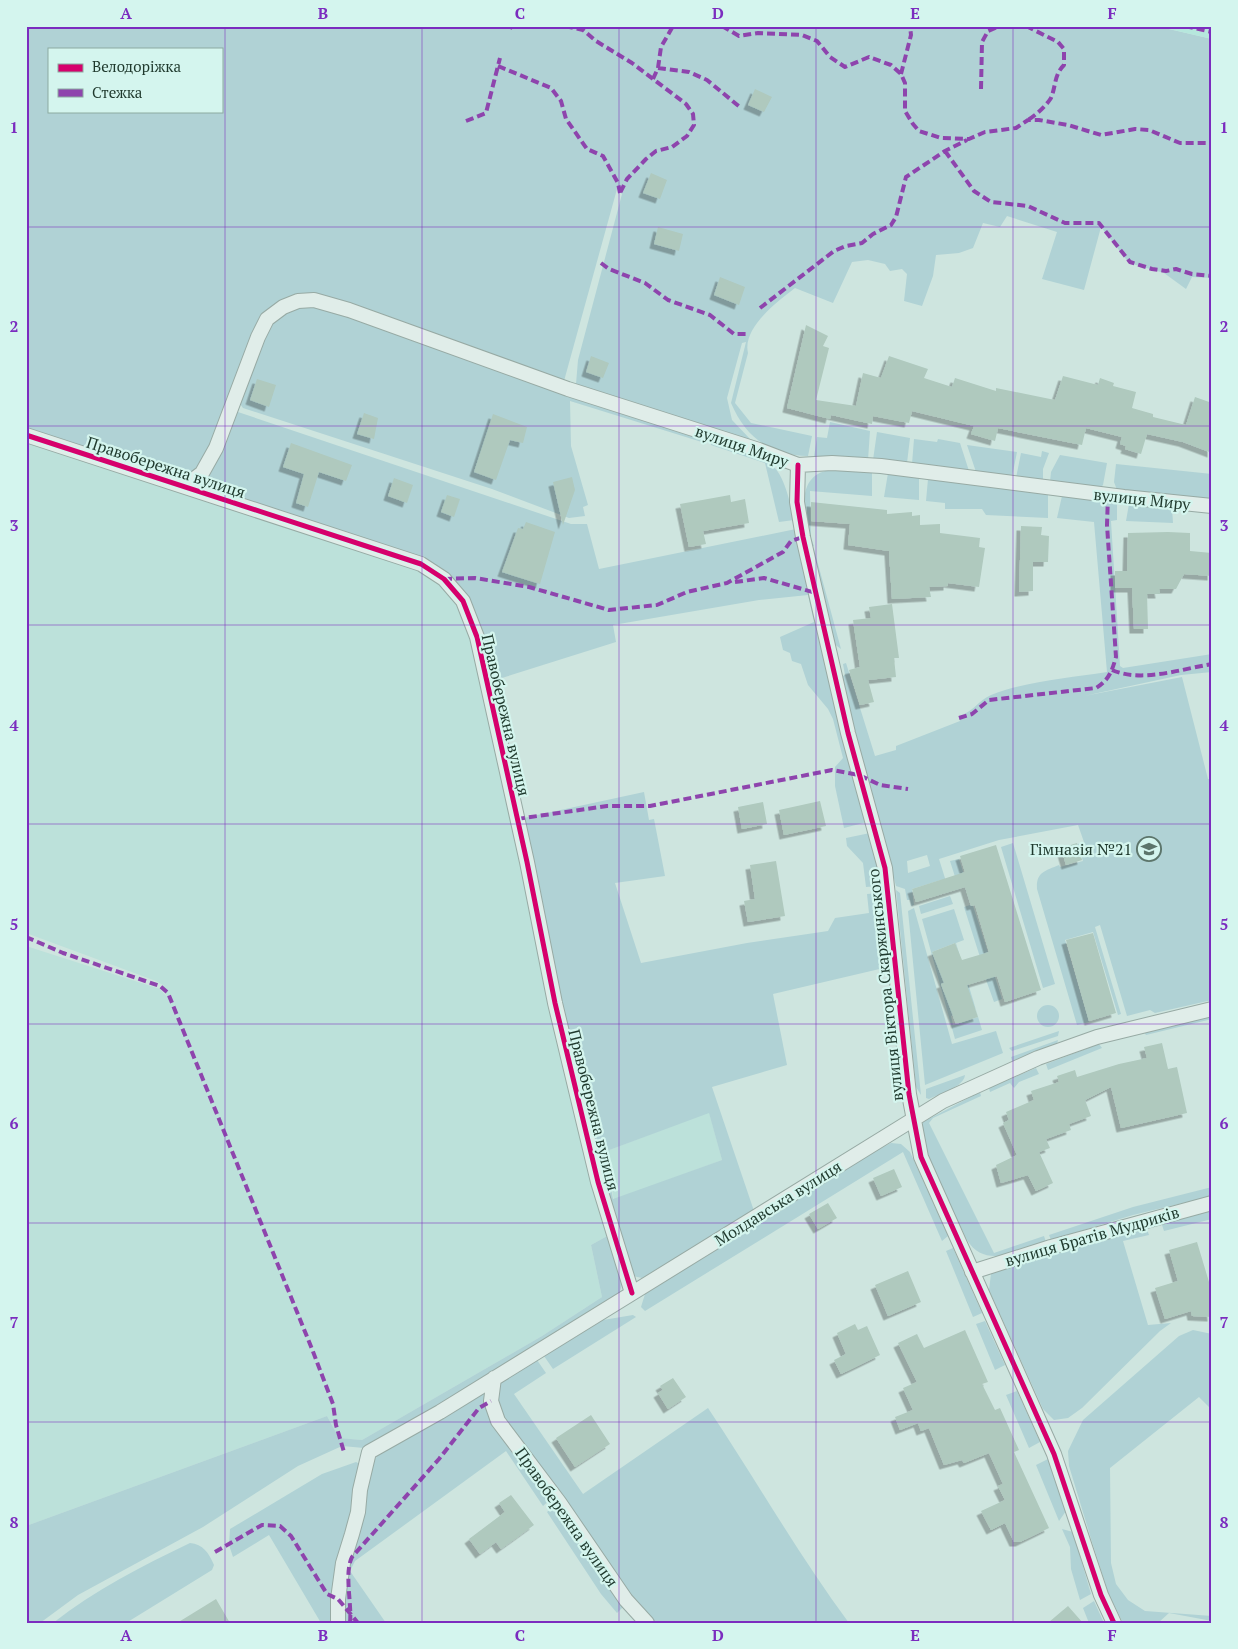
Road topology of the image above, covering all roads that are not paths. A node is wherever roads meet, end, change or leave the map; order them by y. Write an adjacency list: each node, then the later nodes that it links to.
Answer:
1 (26, 435): 4 (street, Правобережна вулиця)
2 (798, 465): 3 (street, вулиця Миру); 6 (street, вулиця Миру); 8 (street, вулиця Віктора Скаржинського)
3 (202, 473): 4 (street); 5 (street)
4 (181, 484): 5 (street, Правобережна вулиця)
5 (211, 495): 11 (street, Правобережна вулиця)
6 (1212, 506)
7 (1212, 1009): 8 (street, Молдавська вулиця)
8 (913, 1120): 10 (street, вулиця Віктора Скаржинського); 11 (street, Молдавська вулиця)
9 (1212, 1203): 10 (street, вулиця Братів Мудриків)
10 (972, 1272): 15 (street, вулиця Віктора Скаржинського)
11 (632, 1293): 12 (street, Молдавська вулиця)
12 (494, 1378): 13 (street, Молдавська вулиця); 14 (street, Правобережна вулиця)
13 (338, 1623)
14 (647, 1623)
15 (1114, 1623)

